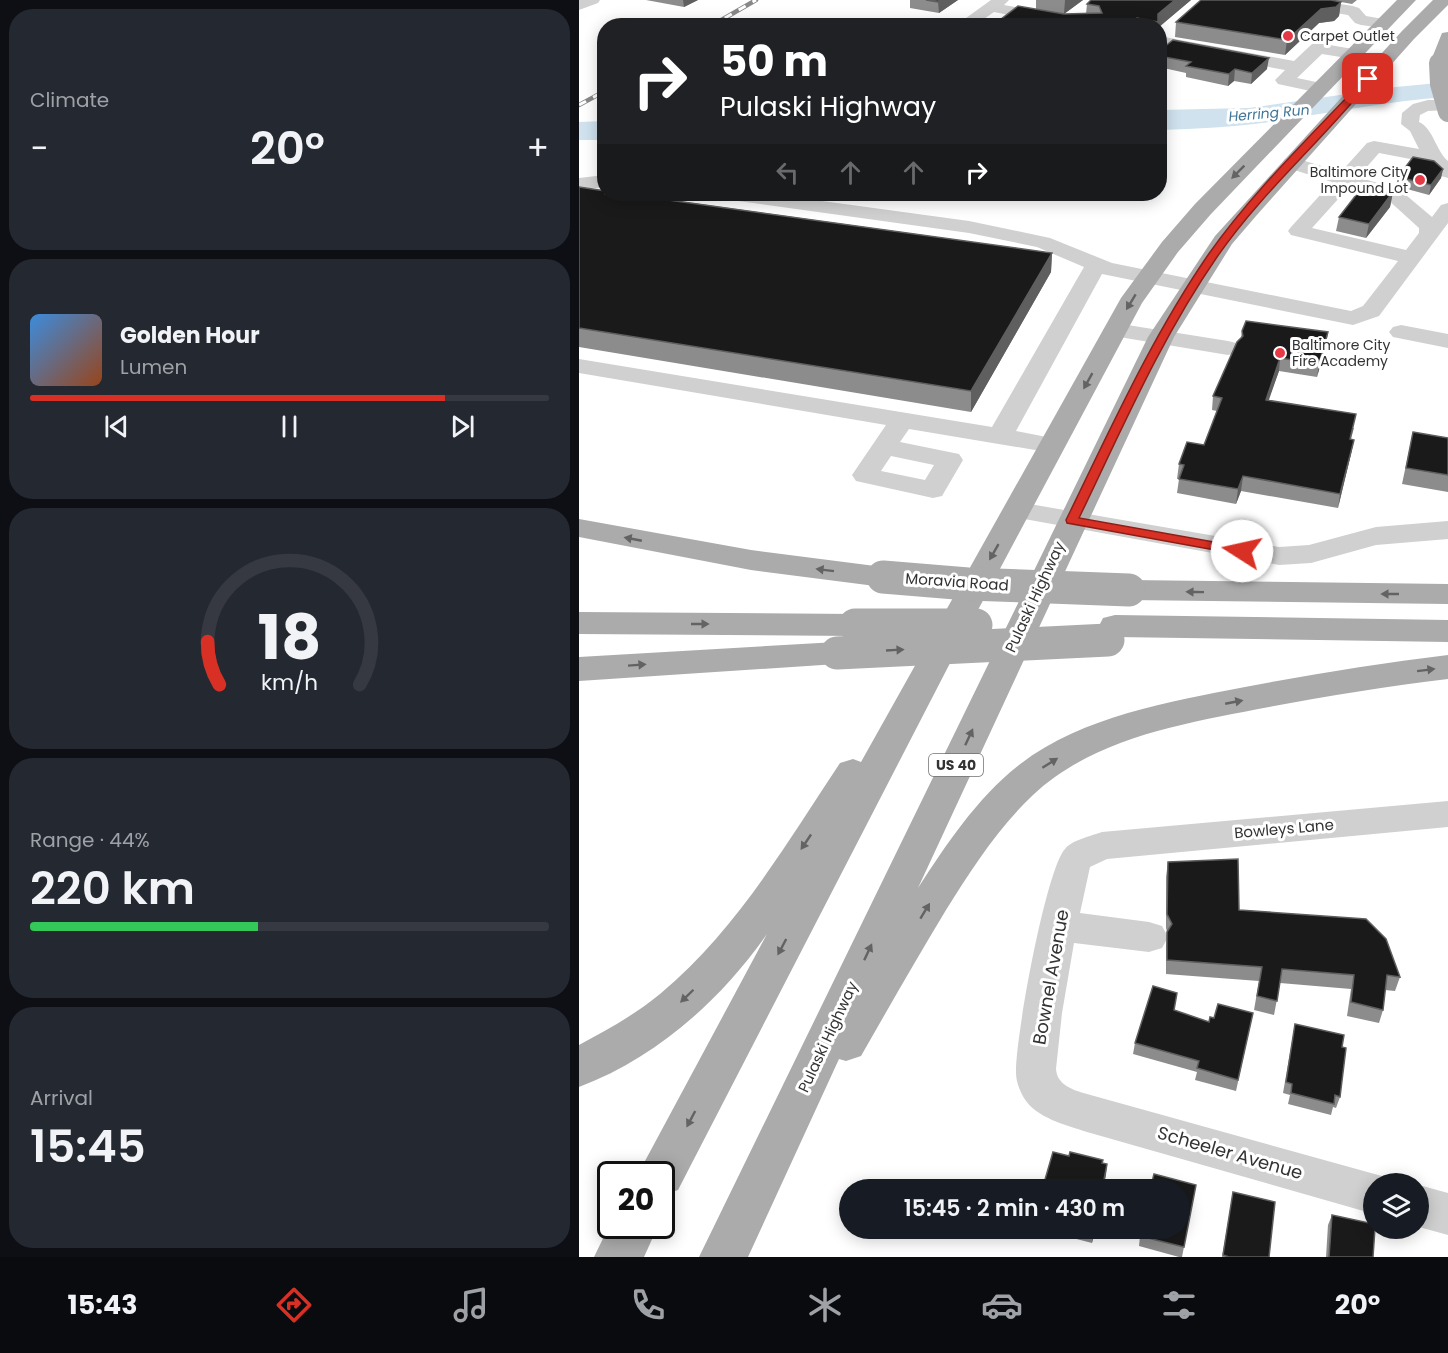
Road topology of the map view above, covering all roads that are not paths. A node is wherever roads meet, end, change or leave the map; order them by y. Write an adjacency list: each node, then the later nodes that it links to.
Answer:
1 (592, 0): 6 (street)
2 (1286, 0): 13 (street)
3 (1426, 0): 22 (main road)
4 (1443, 0): 22 (main road, Pulaski Highway / US 40)
5 (996, 3): 10 (street); 11 (street)
6 (579, 5)
7 (1402, 5): 8 (street); 13 (main road)
8 (1373, 6)
9 (1087, 7): 12 (street)
10 (974, 18)
11 (1056, 18)
12 (1072, 18)
13 (1383, 23): 20 (main road)
14 (1177, 24): 15 (street)
15 (1167, 33)
16 (1332, 37): 19 (street)
17 (1448, 37): 25 (main road, bridge)
18 (1167, 42): 21 (street)
19 (1318, 48): 20 (street); 21 (street)
20 (1353, 54): 23 (main road)
21 (1298, 67): 23 (street)
22 (1368, 79): 28 (main road, Pulaski Highway / US 40)
23 (1317, 91): 26 (main road)
24 (1448, 105): 27 (street)
25 (1448, 112)
26 (1290, 124): 28 (main road); 38 (main road, one-way to 38)
27 (1432, 156): 29 (street); 30 (street)
28 (1292, 163): 30 (street); 39 (main road, Pulaski Highway / US 40)
29 (1448, 172)
30 (1344, 179): 35 (street); 36 (street)
31 (597, 182): 32 (street)
32 (579, 184)
33 (781, 201): 37 (street)
34 (1448, 209): 35 (street)
35 (1429, 233): 36 (street)
36 (1412, 258): 39 (street)
37 (1096, 265): 38 (street); 47 (street)
38 (1148, 275): 39 (street); 40 (main road, one-way to 40)
39 (1194, 284): 42 (main road, Pulaski Highway / US 40)
40 (1115, 330): 42 (street); 48 (main road, one-way to 48)
41 (1401, 332): 43 (street)
42 (1161, 337): 44 (street); 51 (main road, Pulaski Highway / US 40)
43 (1448, 341)
44 (1228, 348)
45 (579, 366): 46 (street)
46 (903, 419): 47 (street); 49 (street)
47 (1000, 436): 48 (street)
48 (1053, 445): 50 (main road)
49 (884, 447)
50 (1018, 510): 51 (street); 58 (main road, one-way to 58)
51 (1072, 520): 53 (street); 69 (main road, Pulaski Highway / US 40, one-way to 51)
52 (579, 528): 54 (main road, Moravia Road, one-way to 52, bridge)
53 (1448, 530)
54 (1448, 594)
55 (579, 622): 57 (main road, one-way to 57, bridge)
56 (1448, 632): 57 (main road)
57 (1111, 633): 60 (main road, one-way to 57, bridge)
58 (946, 638): 65 (main road, one-way to 65); 67 (main road, one-way to 67)
59 (1448, 667): 69 (main road, one-way to 59)
60 (579, 669)
61 (1448, 814): 62 (street, Bowleys Lane)
62 (1120, 844): 63 (street, Bownel Avenue)
63 (1060, 926): 64 (street); 66 (street, Bownel Avenue)
64 (1149, 937)
65 (579, 1067)
66 (1087, 1113): 68 (street, Scheeler Avenue)
67 (668, 1161)
68 (1363, 1190)
69 (753, 1194): 74 (main road, Pulaski Highway / US 40)
70 (1429, 1209): 71 (street)
71 (1448, 1214)
72 (627, 1239): 73 (main road)
73 (618, 1257)
74 (723, 1257)

